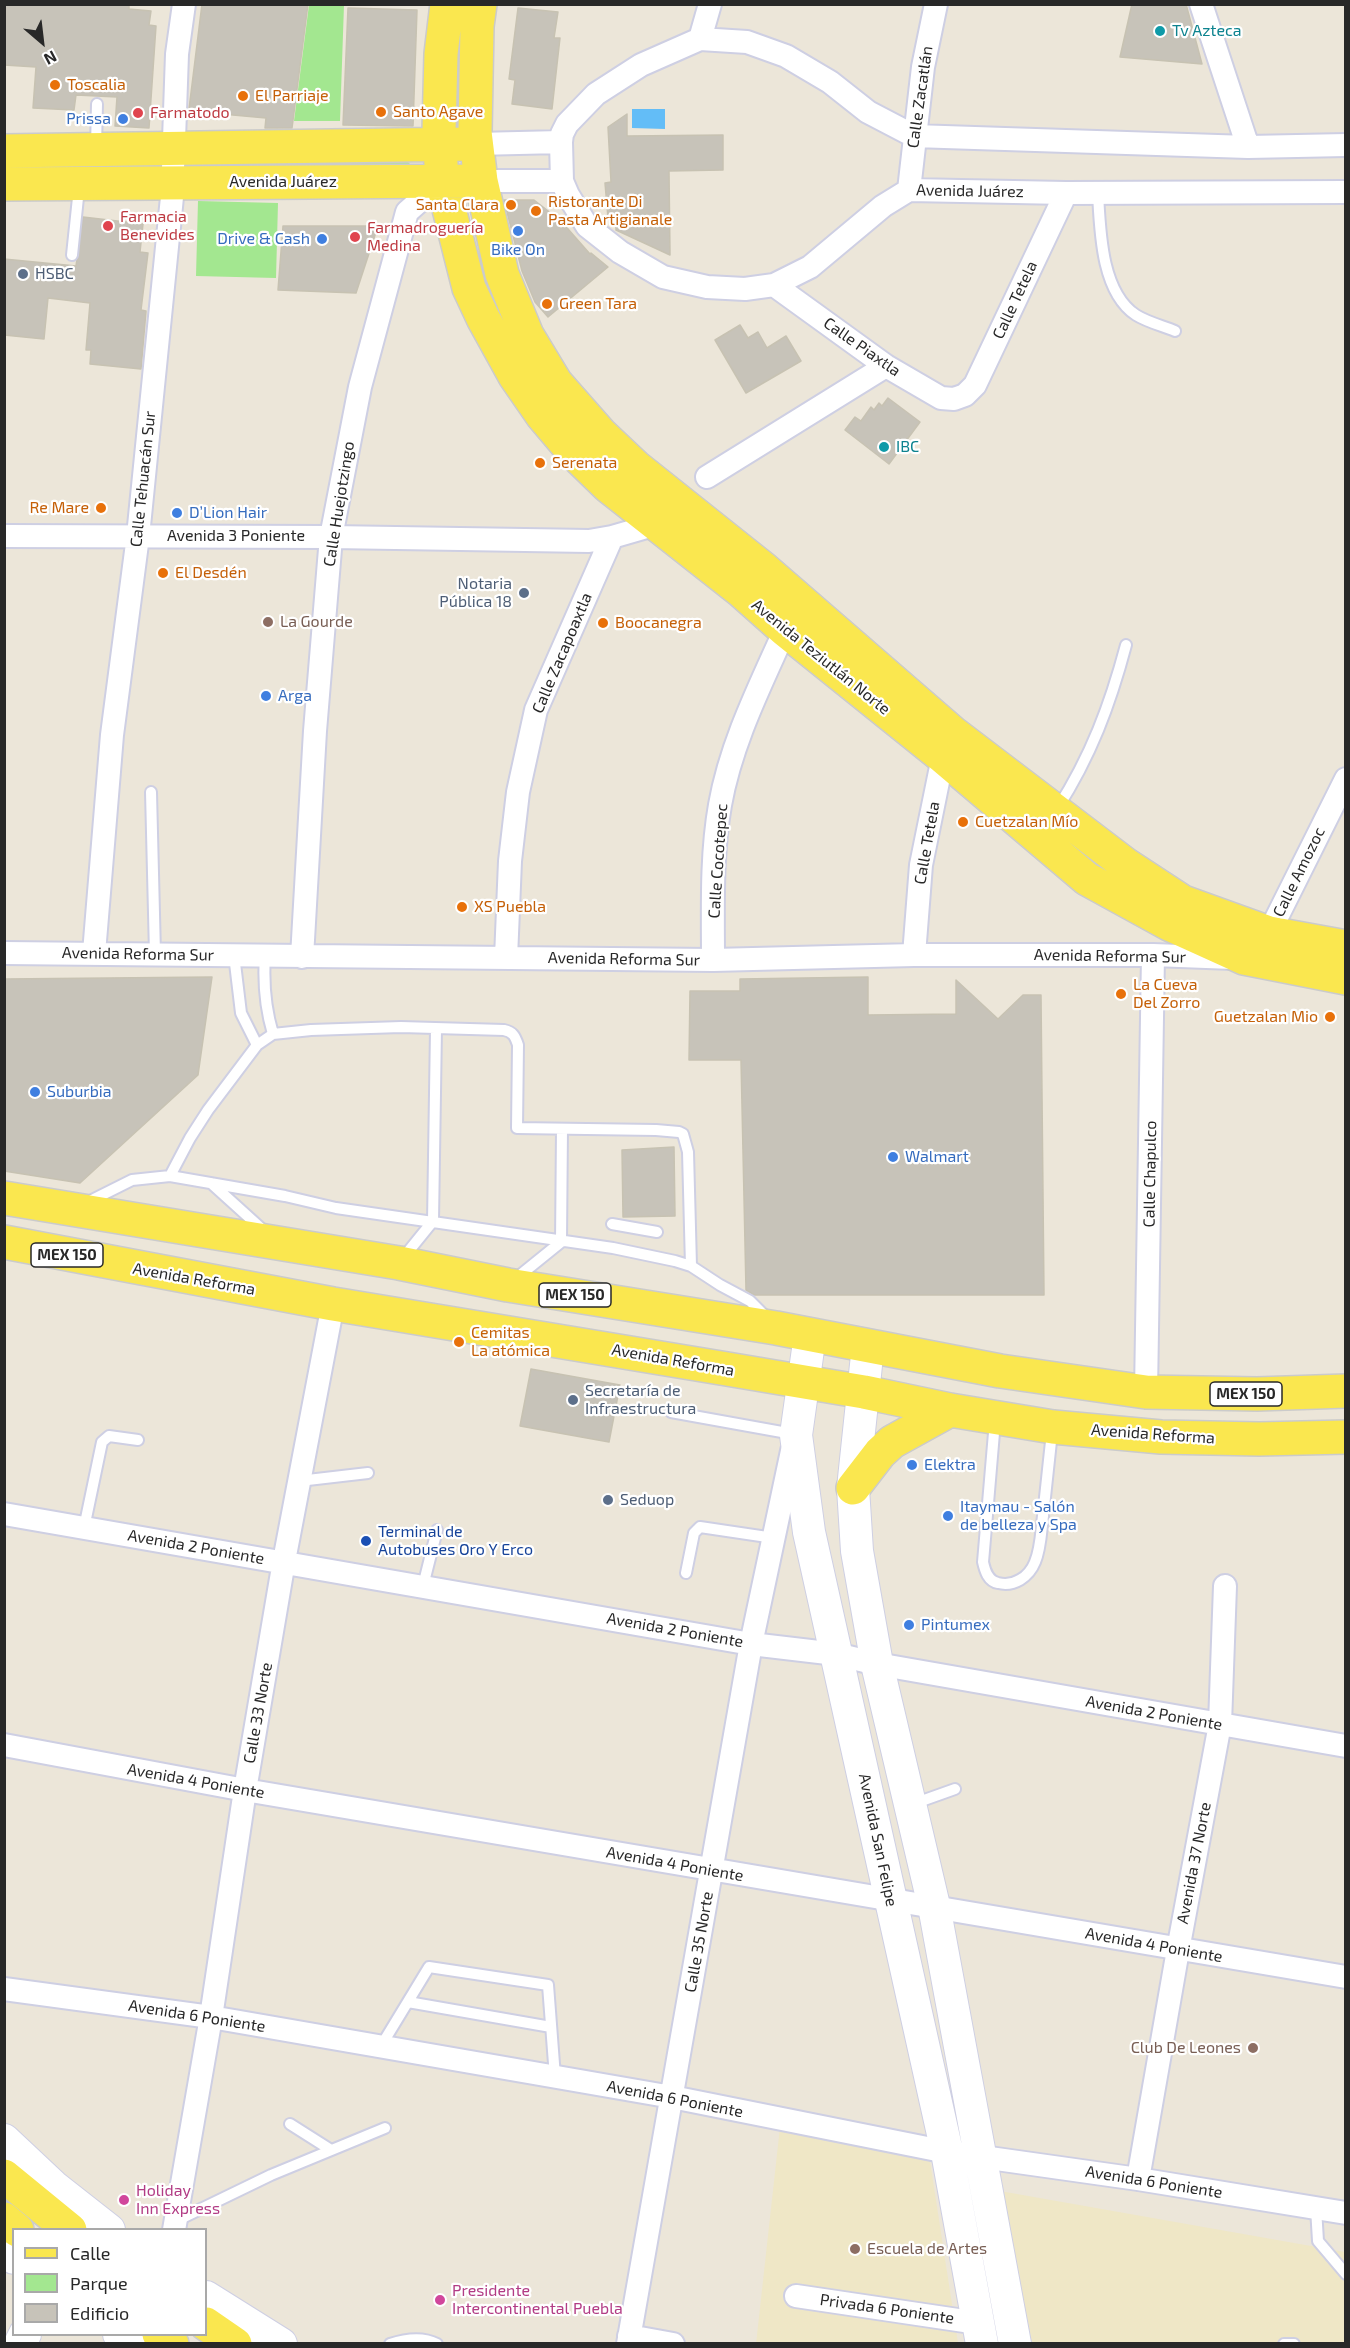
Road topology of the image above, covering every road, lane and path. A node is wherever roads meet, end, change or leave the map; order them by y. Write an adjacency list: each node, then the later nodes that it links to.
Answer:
1 (184, 4): 15 (street, Calle Tehuacán Sur)
2 (447, 4): 11 (main road, Avenida Teziutlán Norte)
3 (480, 4): 12 (main road, Avenida Teziutlán Norte)
4 (710, 4): 7 (street)
5 (936, 4): 9 (street, Calle Zacatlán)
6 (1201, 4): 14 (street)
7 (700, 39): 9 (street, Avenida Juárez); 10 (street, Avenida Juárez)
8 (97, 104): 16 (lane)
9 (914, 136): 14 (street, Avenida Juárez); 25 (street, Calle Zacatlán)
10 (561, 142): 12 (street); 20 (street, Avenida Juárez)
11 (440, 144): 12 (main road); 15 (main road); 19 (main road, Avenida Teziutlán Norte)
12 (476, 144): 22 (main road, Avenida Teziutlán Norte)
13 (1346, 145): 14 (street, Avenida Juárez)
14 (1248, 147)
15 (173, 148): 16 (main road); 21 (street, Calle Tehuacán Sur)
16 (96, 150): 17 (main road)
17 (4, 153): 18 (main road)
18 (4, 170)
19 (442, 181): 21 (main road, Avenida Juárez); 22 (main road, Avenida Juárez); 35 (main road, Avenida Teziutlán Norte); 38 (street, Calle Huejotzingo)
20 (562, 181): 22 (street, Avenida Juárez); 30 (street, Avenida Juárez)
21 (172, 182): 24 (main road, Avenida Juárez); 37 (street, Calle Tehuacán Sur)
22 (481, 182): 35 (main road, Avenida Teziutlán Norte)
23 (4, 184): 24 (main road, Avenida Juárez)
24 (80, 185): 29 (lane)
25 (909, 190): 26 (street, Avenida Juárez); 30 (street, Avenida Juárez)
26 (1066, 192): 27 (street, Avenida Juárez); 33 (street, Calle Tetela)
27 (1098, 192): 28 (street, Avenida Juárez); 31 (lane)
28 (1346, 192)
29 (72, 255)
30 (774, 285): 32 (street, Calle Piaxtla)
31 (1175, 332)
32 (886, 366): 33 (street, Calle Piaxtla); 34 (street)
33 (954, 399)
34 (707, 477)
35 (669, 513): 39 (street); 40 (main road, Avenida Teziutlán Norte); 42 (main road, Avenida Teziutlán Norte)
36 (4, 536): 37 (street, Avenida 3 Poniente)
37 (138, 536): 38 (street, Avenida 3 Poniente); 49 (street, Calle Tehuacán Sur)
38 (331, 537): 39 (street, Avenida 3 Poniente); 55 (street, Calle Huejotzingo)
39 (612, 537): 56 (street, Calle Zacapoaxtla)
40 (785, 630): 42 (main road, Avenida Teziutlán Norte); 58 (street, Calle Cocotepec)
41 (1126, 645): 45 (lane)
42 (948, 745): 45 (main road, Avenida Teziutlán Norte); 52 (street, Calle Tetela); 57 (main road, Avenida Teziutlán Norte)
43 (1346, 779): 46 (street, Calle Amozoc)
44 (151, 792): 50 (lane)
45 (1056, 810): 46 (main road, Avenida Teziutlán Norte)
46 (1269, 933): 47 (main road, Avenida Teziutlán Norte)
47 (1346, 947)
48 (4, 953): 49 (street, Avenida Reforma Sur)
49 (94, 953): 50 (street, Avenida Reforma Sur)
50 (156, 954): 51 (street, Avenida Reforma Sur)
51 (234, 955): 54 (street, Avenida Reforma Sur); 62 (lane)
52 (914, 955): 53 (street, Avenida Reforma Sur); 58 (street, Avenida Reforma Sur)
53 (1153, 955): 57 (street, Avenida Reforma Sur); 85 (street, Calle Chapulco)
54 (264, 956): 55 (street, Avenida Reforma Sur); 61 (lane)
55 (302, 957): 56 (street, Avenida Reforma Sur)
56 (506, 958): 58 (street, Avenida Reforma Sur)
57 (1244, 958): 59 (main road, Avenida Teziutlán Norte)
58 (713, 960)
59 (1346, 978)
60 (435, 1029): 61 (lane); 63 (lane); 68 (lane)
61 (273, 1034): 62 (lane)
62 (257, 1045): 64 (lane)
63 (562, 1129): 72 (lane); 75 (lane)
64 (170, 1176): 65 (lane); 67 (lane)
65 (211, 1183): 68 (lane); 73 (lane)
66 (4, 1198): 67 (main road, MEX 150)
67 (72, 1210): 73 (main road, MEX 150)
68 (433, 1221): 72 (lane); 74 (lane)
69 (612, 1224): 70 (lane)
70 (657, 1232)
71 (4, 1242): 77 (main road, Avenida Reforma / MEX 150)
72 (561, 1242): 75 (lane); 76 (lane)
73 (277, 1243): 74 (main road, MEX 150)
74 (399, 1263): 76 (main road, MEX 150)
75 (691, 1266): 79 (lane)
76 (499, 1283): 78 (main road); 79 (main road, MEX 150)
77 (333, 1304): 78 (main road, Avenida Reforma / MEX 150); 94 (street, Calle 33 Norte)
78 (483, 1328): 82 (main road, Avenida Reforma / MEX 150)
79 (776, 1328): 80 (main road, MEX 150)
80 (810, 1335): 81 (main road, MEX 150); 82 (main road, Avenida San Felipe)
81 (868, 1346): 84 (main road); 85 (main road, MEX 150)
82 (803, 1382): 84 (main road, Avenida Reforma / MEX 150); 90 (main road, Avenida San Felipe)
83 (1346, 1391): 85 (main road, MEX 150)
84 (864, 1392): 86 (main road, Avenida Reforma / MEX 150); 95 (main road)
85 (1146, 1392)
86 (950, 1410): 88 (main road, Avenida Reforma / MEX 150); 95 (main road)
87 (671, 1412): 90 (lane)
88 (996, 1418): 89 (main road, Avenida Reforma / MEX 150); 89 (lane)
89 (1053, 1427): 91 (main road, Avenida Reforma / MEX 150)
90 (796, 1435): 99 (street, Calle 35 Norte); 105 (main road, Avenida San Felipe)
91 (1346, 1437)
92 (138, 1440): 97 (lane)
93 (368, 1473): 94 (lane)
94 (299, 1481): 100 (street, Calle 33 Norte)
95 (854, 1488): 106 (main road)
96 (4, 1514): 97 (street, Avenida 2 Poniente)
97 (84, 1528): 100 (street, Avenida 2 Poniente)
98 (437, 1530): 102 (lane)
99 (774, 1538): 101 (lane); 104 (street, Calle 35 Norte)
100 (284, 1561): 102 (street, Avenida 2 Poniente); 111 (street, Calle 33 Norte)
101 (686, 1573)
102 (423, 1586): 104 (street, Avenida 2 Poniente)
103 (1225, 1586): 107 (street, Avenida 37 Norte)
104 (751, 1644): 105 (street, Avenida 2 Poniente); 113 (street, Calle 35 Norte)
105 (836, 1654): 106 (street, Avenida 2 Poniente); 114 (main road, Avenida San Felipe)
106 (877, 1664): 107 (street, Avenida 2 Poniente); 112 (main road)
107 (1220, 1724): 109 (street, Avenida 2 Poniente); 116 (street, Avenida 37 Norte)
108 (4, 1745): 111 (street, Avenida 4 Poniente)
109 (1346, 1746)
110 (955, 1789): 112 (lane)
111 (245, 1790): 113 (street, Avenida 4 Poniente); 120 (street, Calle 33 Norte)
112 (910, 1805): 115 (main road)
113 (712, 1870): 114 (street, Avenida 4 Poniente); 124 (street, Calle 35 Norte)
114 (891, 1899): 115 (street, Avenida 4 Poniente); 129 (main road, Avenida San Felipe)
115 (934, 1906): 116 (street, Avenida 4 Poniente); 130 (main road)
116 (1178, 1950): 117 (street, Avenida 4 Poniente); 132 (street, Avenida 37 Norte)
117 (1346, 1977)
118 (4, 1989): 120 (street, Avenida 6 Poniente)
119 (408, 2002): 121 (lane); 121 (lane); 122 (lane)
120 (211, 2017): 122 (street, Avenida 6 Poniente); 136 (street, Calle 33 Norte)
121 (551, 2027): 123 (lane)
122 (381, 2046): 123 (street, Avenida 6 Poniente)
123 (555, 2077): 124 (street, Avenida 6 Poniente)
124 (672, 2097): 129 (street, Avenida 6 Poniente); 144 (street, Calle 35 Norte)
125 (290, 2124): 128 (lane)
126 (385, 2128): 128 (lane)
127 (4, 2140): 139 (main road)
128 (331, 2150): 136 (lane)
129 (947, 2152): 130 (street, Avenida 6 Poniente); 143 (main road, Avenida San Felipe)
130 (980, 2157): 132 (street, Avenida 6 Poniente); 150 (main road)
131 (4, 2176): 138 (main road)
132 (1138, 2179): 133 (street, Avenida 6 Poniente)
133 (1316, 2208): 134 (street, Avenida 6 Poniente); 140 (lane)
134 (1346, 2213)
135 (4, 2218): 137 (main road)
136 (175, 2225)
137 (16, 2228)
138 (69, 2228)
139 (108, 2228)
140 (1346, 2274)
141 (796, 2296): 143 (street, Privada 6 Poniente)
142 (207, 2306): 145 (main road); 146 (main road)
143 (980, 2333)
144 (629, 2340): 149 (street)
145 (235, 2343)
146 (281, 2343)
147 (390, 2343): 148 (lane)
148 (437, 2343)
149 (673, 2343)
150 (1015, 2343)
151 (1284, 2343): 152 (lane)
152 (1294, 2343)

